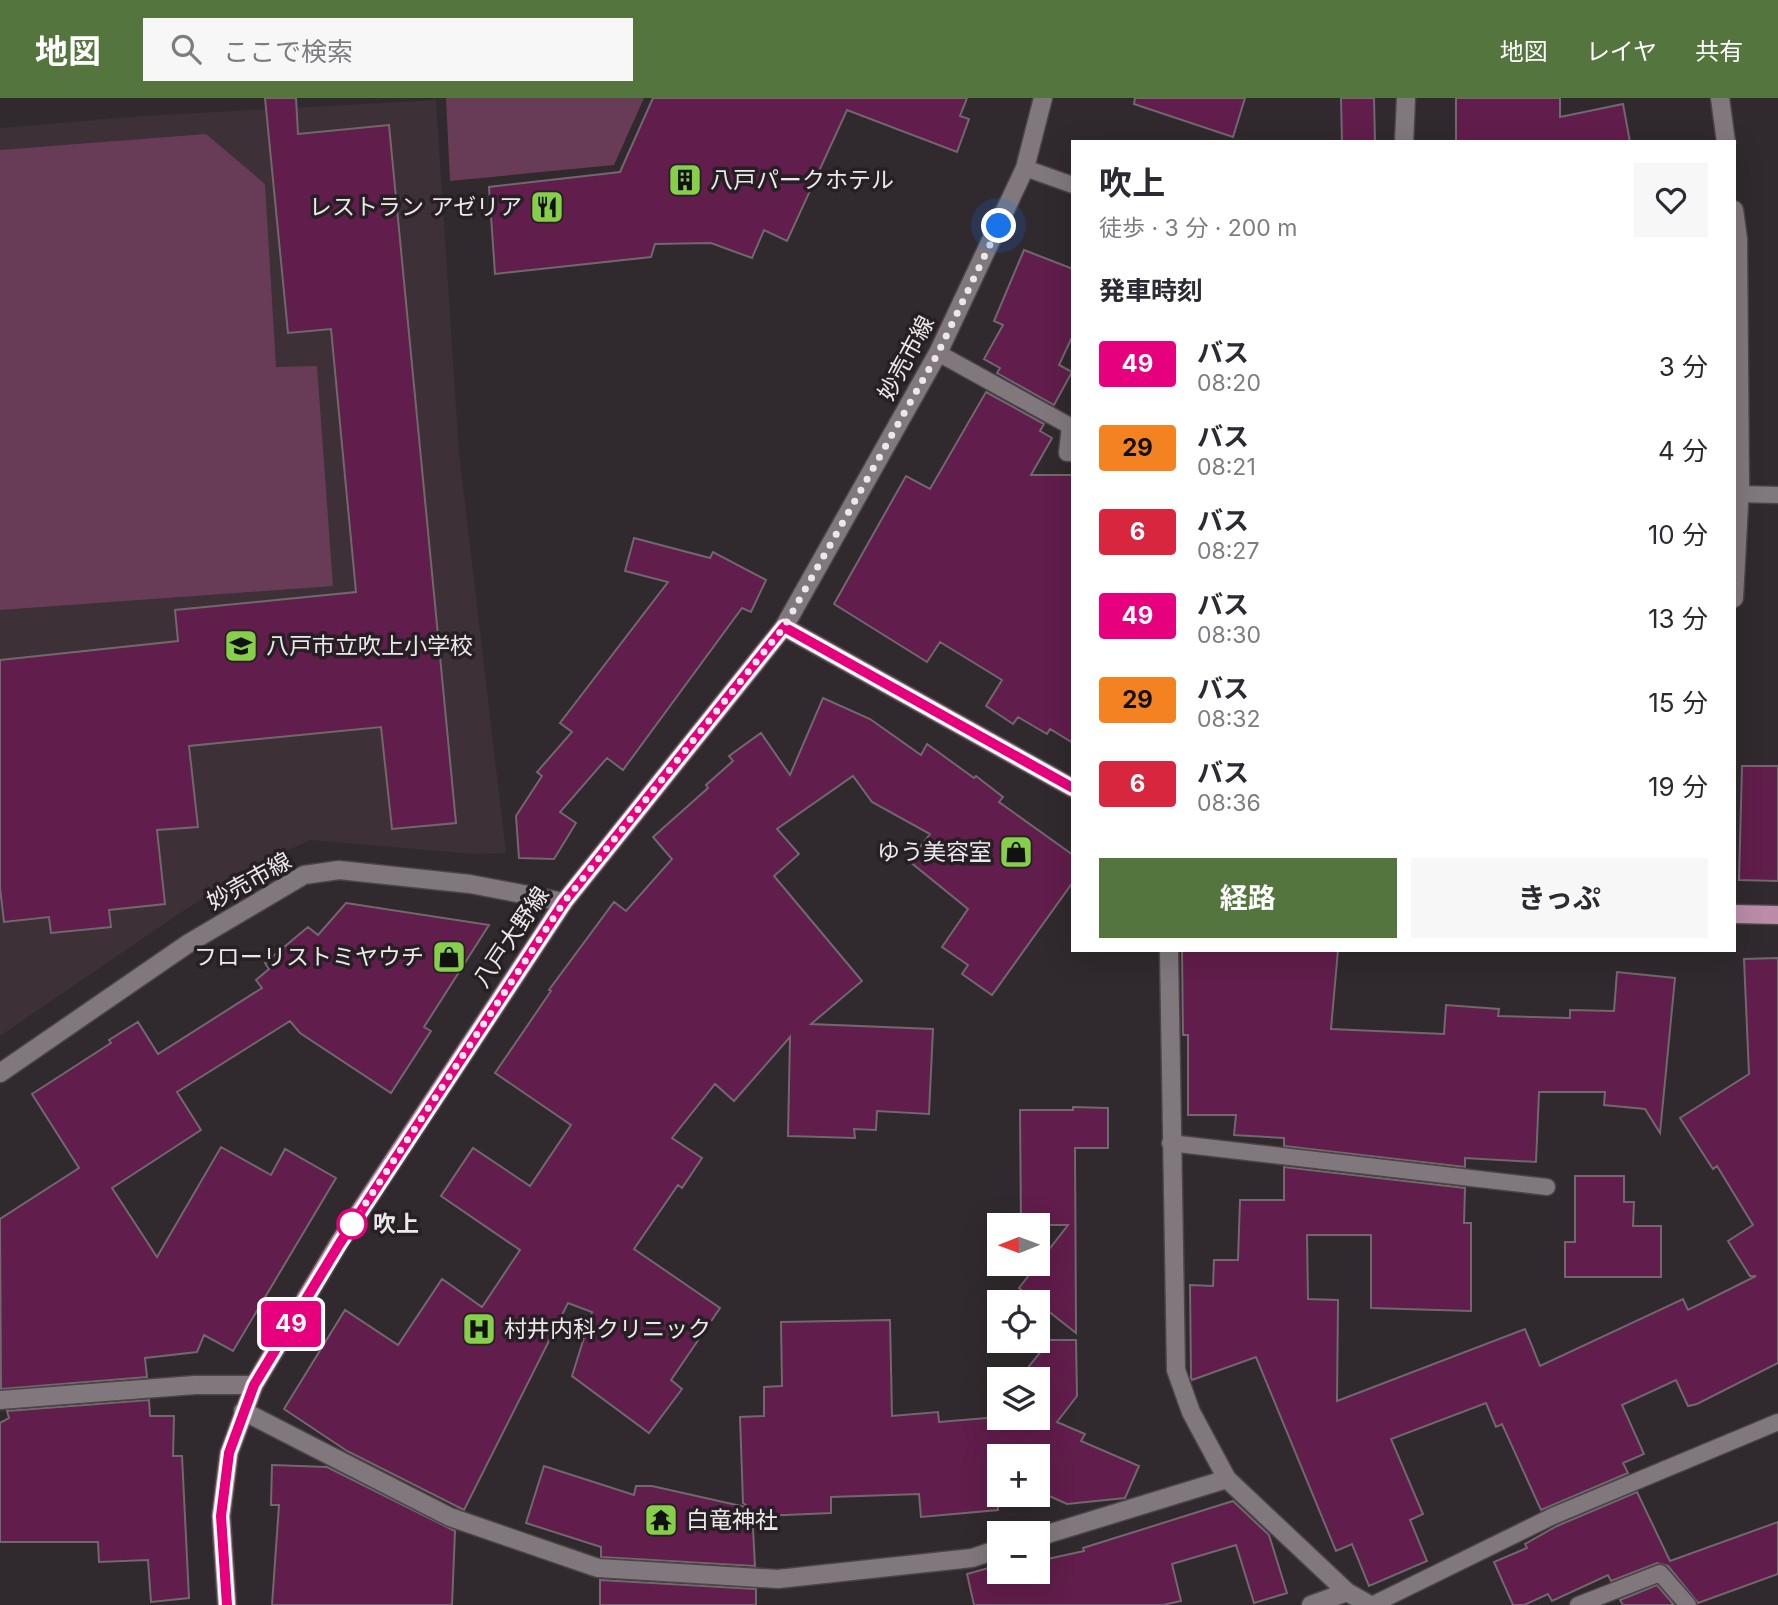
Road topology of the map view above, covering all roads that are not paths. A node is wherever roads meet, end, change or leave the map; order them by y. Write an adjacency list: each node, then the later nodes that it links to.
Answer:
1 (1043, 98): 6 (street, 妙売市線)
2 (1406, 98): 4 (street)
3 (1720, 98): 5 (street)
4 (1404, 140)
5 (1726, 140)
6 (1025, 168): 7 (lane); 9 (street, 妙売市線)
7 (1071, 184)
8 (1736, 239): 11 (street)
9 (938, 353): 10 (lane); 14 (street, 妙売市線)
10 (1071, 453)
11 (1738, 489): 12 (lane); 13 (street)
12 (1778, 495)
13 (1736, 544)
14 (784, 627): 15 (main road); 16 (main road, 八戸大野線)
15 (1071, 787)
16 (564, 902): 20 (street, 妙売市線); 23 (main road, 八戸大野線)
17 (1736, 914): 18 (main road)
18 (1778, 915)
19 (1169, 952): 21 (street)
20 (0, 1073)
21 (1170, 1143): 22 (lane); 27 (street)
22 (1547, 1187)
23 (254, 1385): 24 (street); 25 (main road, 八戸大野線)
24 (0, 1400)
25 (243, 1411): 29 (street); 31 (main road, 八戸大野線)
26 (1778, 1422): 33 (lane)
27 (1227, 1479): 28 (street); 30 (street)
28 (1050, 1533)
29 (987, 1553)
30 (1347, 1592): 32 (street); 33 (street)
31 (227, 1605)
32 (1311, 1605)
33 (1371, 1605)
34 (1578, 1605): 35 (lane)
35 (1688, 1605)

